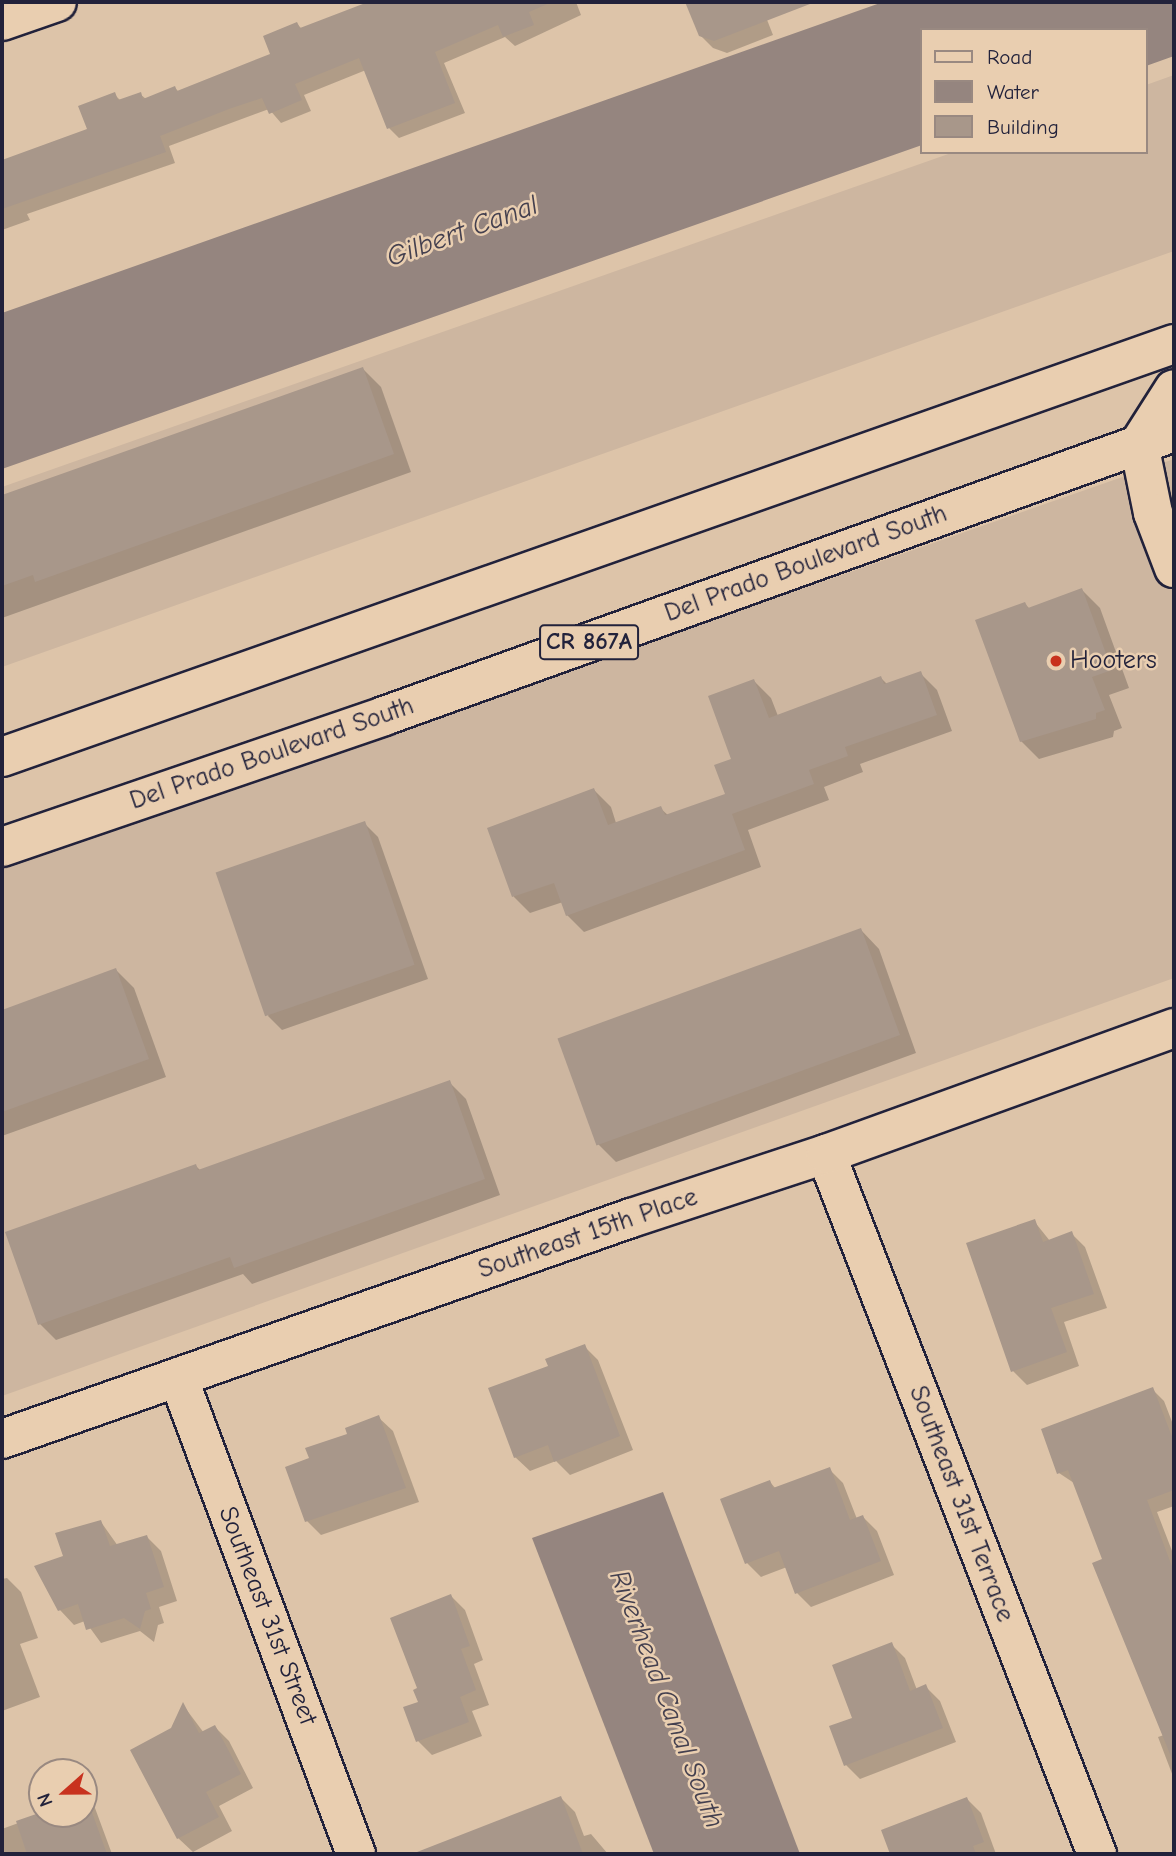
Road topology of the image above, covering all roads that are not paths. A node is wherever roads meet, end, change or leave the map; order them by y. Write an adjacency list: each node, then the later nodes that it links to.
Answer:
1 (57, 2): 2 (street)
2 (2, 21)
3 (1174, 344): 7 (street)
4 (1174, 389): 5 (street)
5 (1157, 438): 6 (street); 8 (street, Del Prado Boulevard South / CR 867A)
6 (1174, 568)
7 (2, 757)
8 (2, 847)
9 (1174, 1028): 10 (street, Southeast 15th Place)
10 (826, 1154): 11 (street, Southeast 15th Place); 14 (street, Southeast 31st Terrace)
11 (178, 1377): 12 (street, Southeast 15th Place); 13 (street, Southeast 31st Street)
12 (2, 1439)
13 (356, 1854)
14 (1097, 1854)

